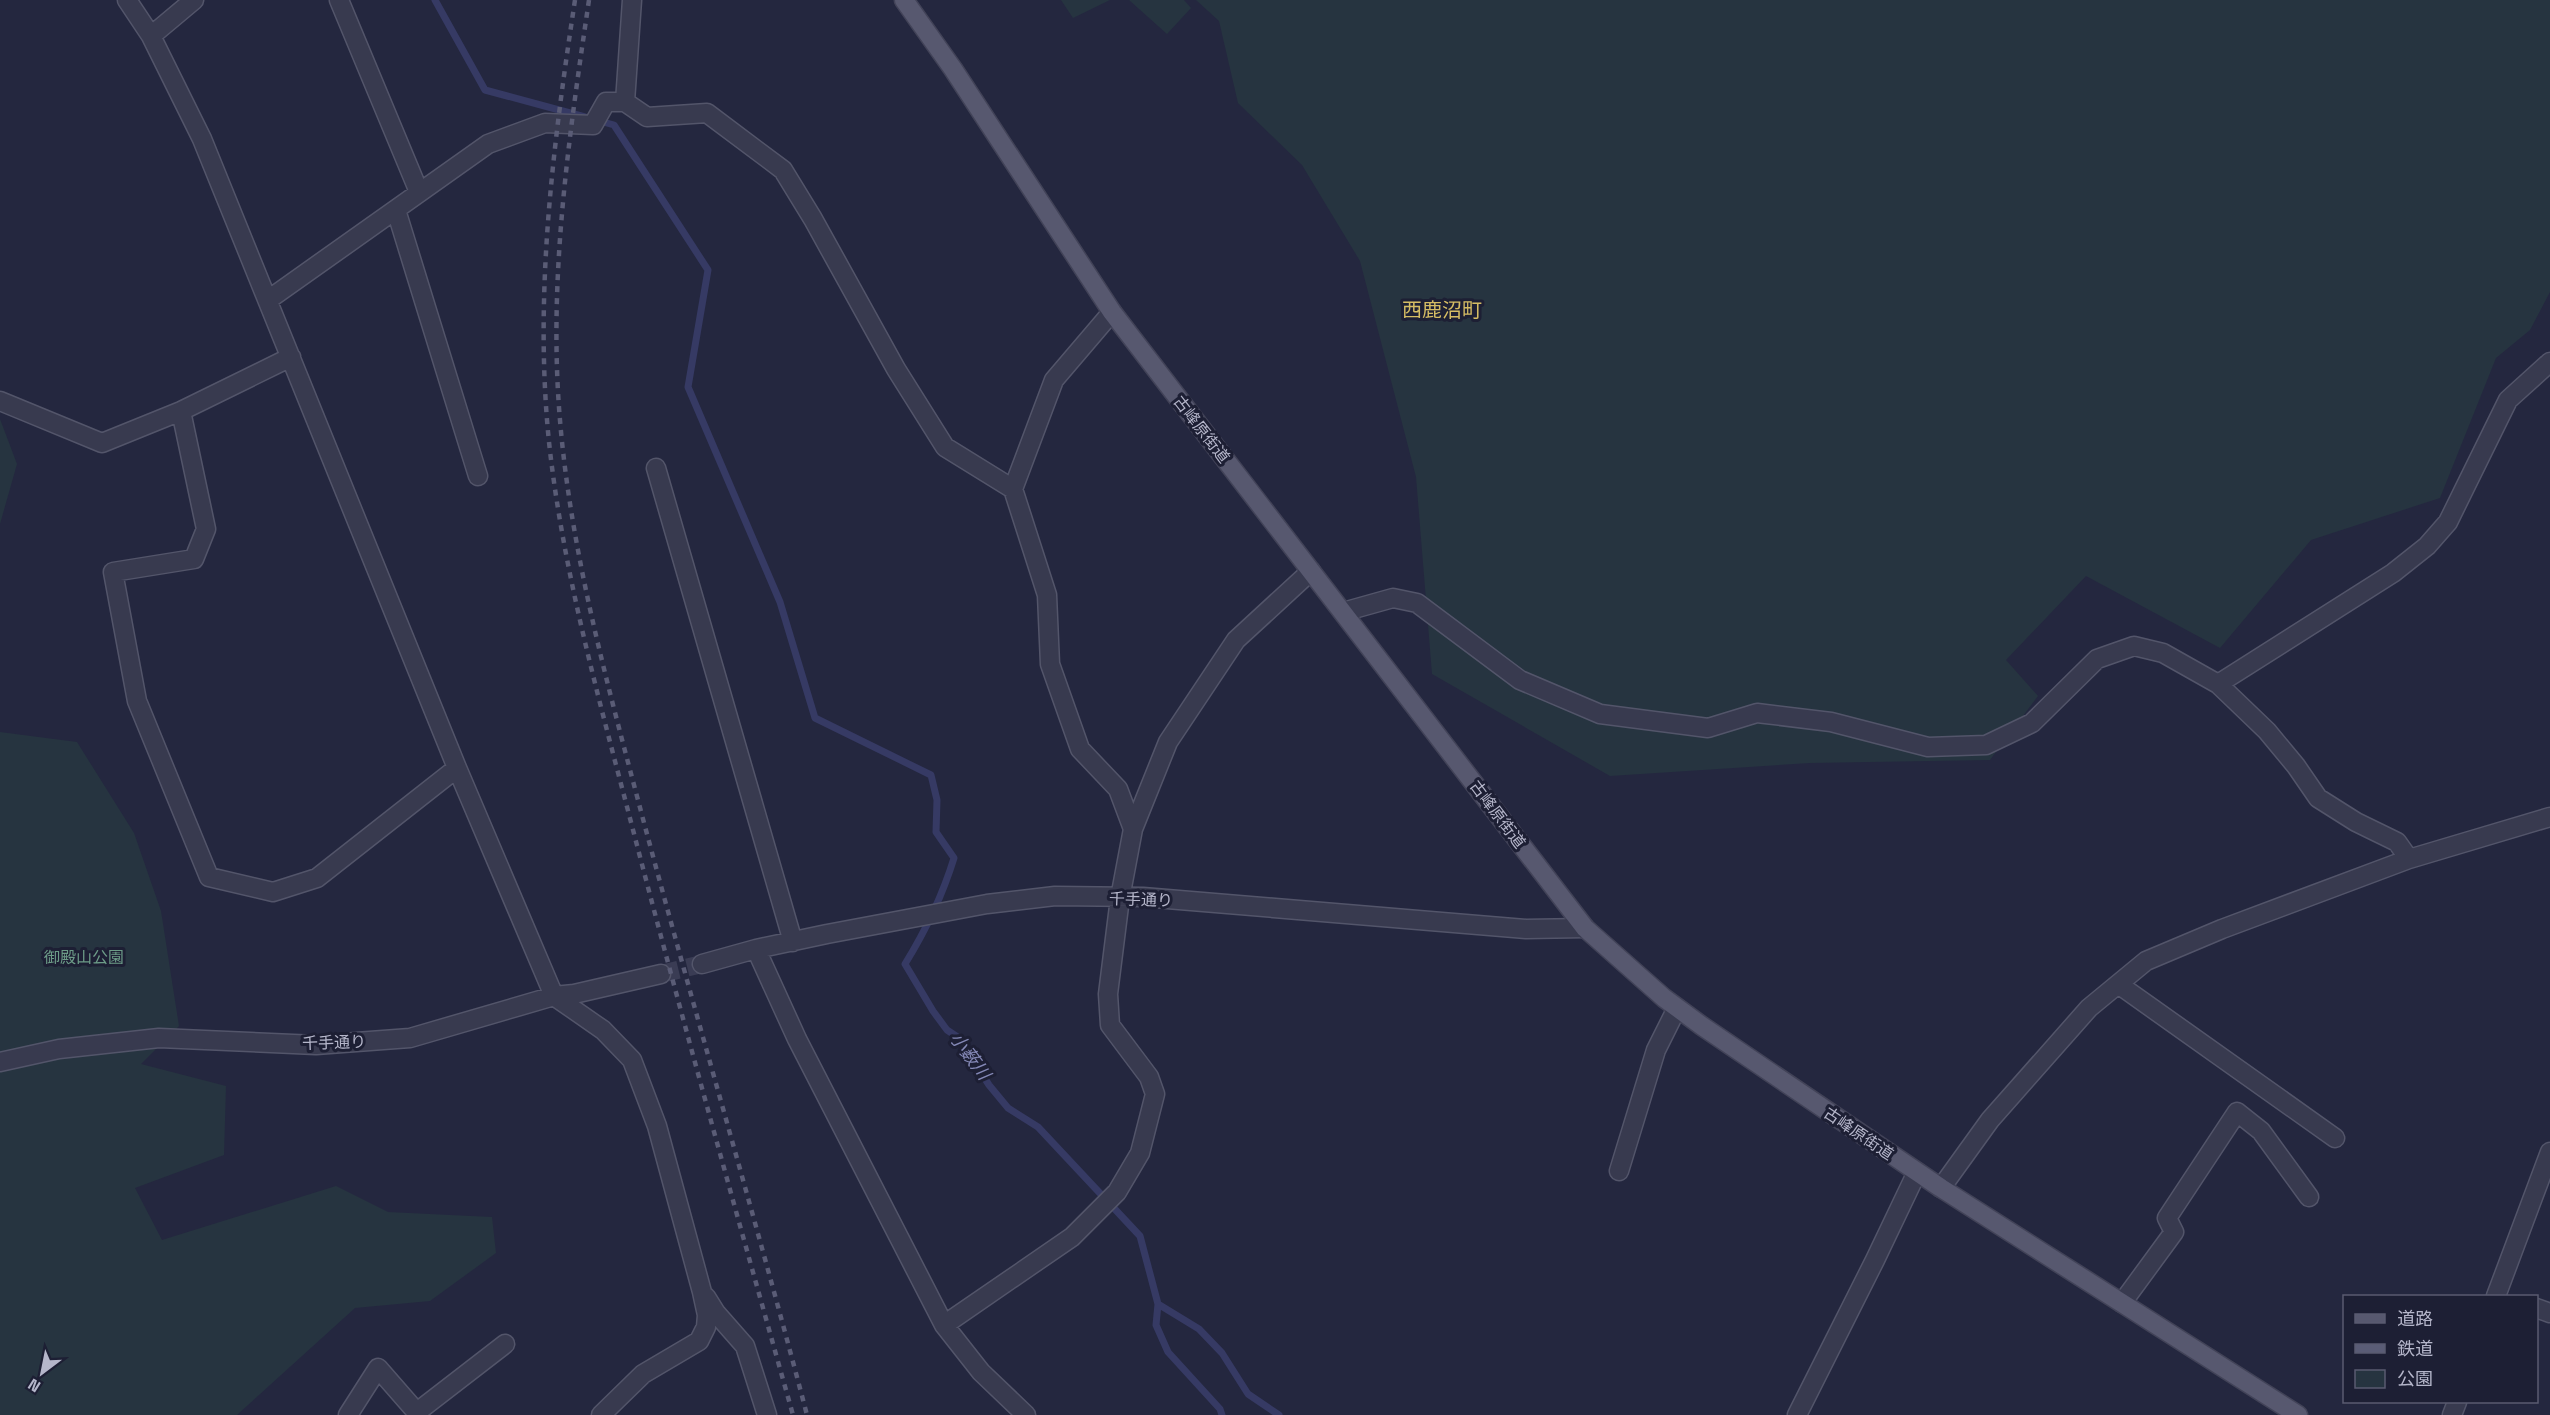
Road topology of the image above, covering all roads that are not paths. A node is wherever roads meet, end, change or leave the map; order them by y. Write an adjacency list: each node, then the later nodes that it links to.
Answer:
1 (128, 0): 6 (street)
2 (194, 0): 6 (street)
3 (339, 0): 8 (street)
4 (632, 0): 7 (street)
5 (904, 0): 11 (main road, 古峰原街道)
6 (151, 36): 10 (street)
7 (625, 102): 8 (street); 18 (street)
8 (419, 192): 9 (street)
9 (396, 210): 10 (street); 17 (street)
10 (268, 300): 12 (street)
11 (1112, 312): 18 (street); 19 (main road, 古峰原街道)
12 (291, 357): 15 (street); 22 (street)
13 (2550, 362): 21 (street)
14 (0, 401): 15 (street)
15 (181, 411): 22 (street)
16 (656, 468): 28 (street)
17 (478, 476)
18 (1013, 489): 24 (street)
19 (1311, 571): 20 (main road, 古峰原街道); 24 (street)
20 (1343, 612): 21 (street); 27 (main road, 古峰原街道)
21 (2218, 684): 25 (street)
22 (458, 768): 33 (street)
23 (2550, 817): 25 (street)
24 (1132, 829): 26 (street)
25 (2409, 859): 32 (street)
26 (1120, 898): 27 (street, 千手通り); 28 (street, 千手通り); 45 (street)
27 (1585, 928): 34 (main road, 古峰原街道)
28 (793, 942): 29 (street, 千手通り)
29 (756, 949): 30 (street, 千手通り); 45 (street)
30 (702, 964)
31 (661, 974): 33 (street, 千手通り)
32 (2118, 984): 36 (street); 40 (street)
33 (554, 996): 35 (street, 千手通り); 42 (street)
34 (1677, 1008): 38 (street); 39 (main road, 古峰原街道)
35 (0, 1062)
36 (2335, 1138)
37 (2550, 1152): 43 (street)
38 (1619, 1171)
39 (1917, 1172): 40 (main road, 古峰原街道); 52 (street)
40 (1941, 1188): 44 (main road, 古峰原街道)
41 (2309, 1197): 44 (street)
42 (701, 1287): 49 (street); 50 (street)
43 (2500, 1295)
44 (2122, 1303): 53 (main road, 古峰原街道)
45 (944, 1325): 51 (street)
46 (505, 1344): 47 (street)
47 (418, 1414): 48 (street)
48 (348, 1415)
49 (601, 1415)
50 (767, 1415)
51 (1026, 1415)
52 (1797, 1415)
53 (2298, 1415)

